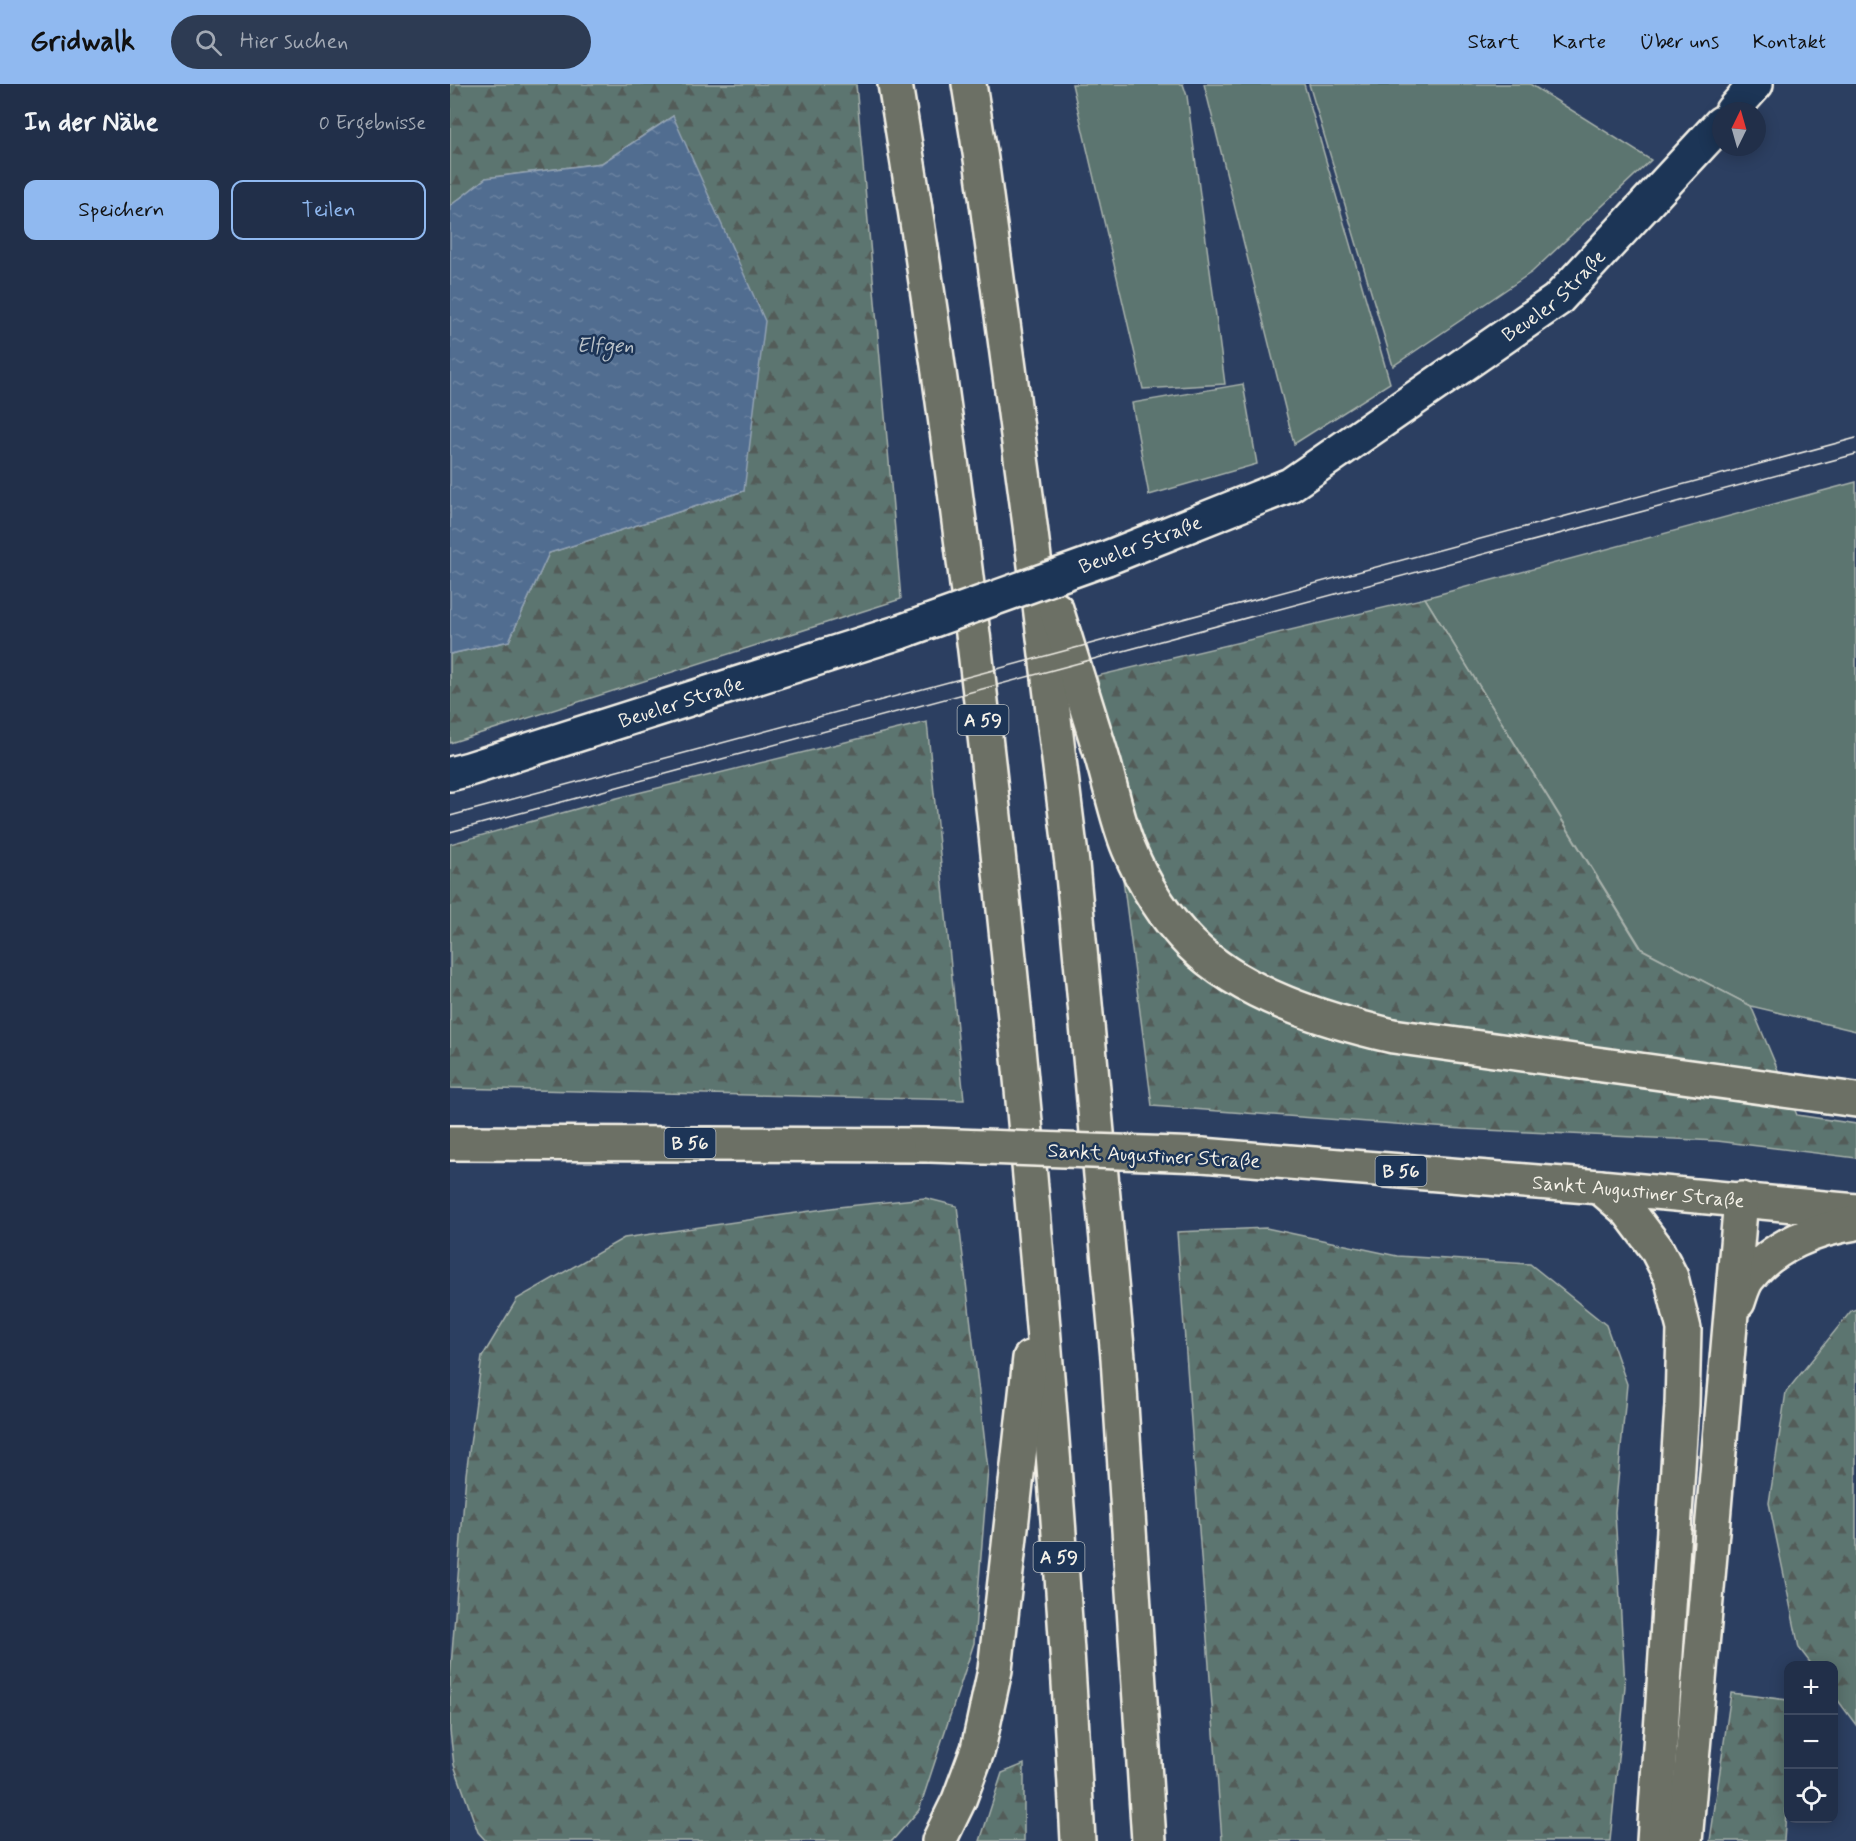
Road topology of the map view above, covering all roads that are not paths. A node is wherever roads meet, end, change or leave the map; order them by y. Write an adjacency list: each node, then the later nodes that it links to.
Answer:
1 (895, 84): 14 (main road, A 59)
2 (969, 84): 6 (main road)
3 (1756, 84): 4 (street)
4 (1740, 102)
5 (1712, 133): 7 (street, Beueler Straße, bridge)
6 (1030, 525): 8 (main road); 18 (main road)
7 (450, 774)
8 (1856, 1100)
9 (450, 1143): 10 (main road, Sankt Augustiner Straße / B 56, bridge)
10 (1600, 1187): 11 (main road, Sankt Augustiner Straße / B 56); 19 (main road)
11 (1741, 1199): 12 (main road, Sankt Augustiner Straße / B 56); 15 (main road)
12 (1856, 1211)
13 (1856, 1223): 15 (main road)
14 (1039, 1273): 16 (main road); 17 (main road, A 59)
15 (1731, 1318): 20 (main road)
16 (939, 1841)
17 (1078, 1841)
18 (1149, 1841)
19 (1654, 1841)
20 (1685, 1841)

